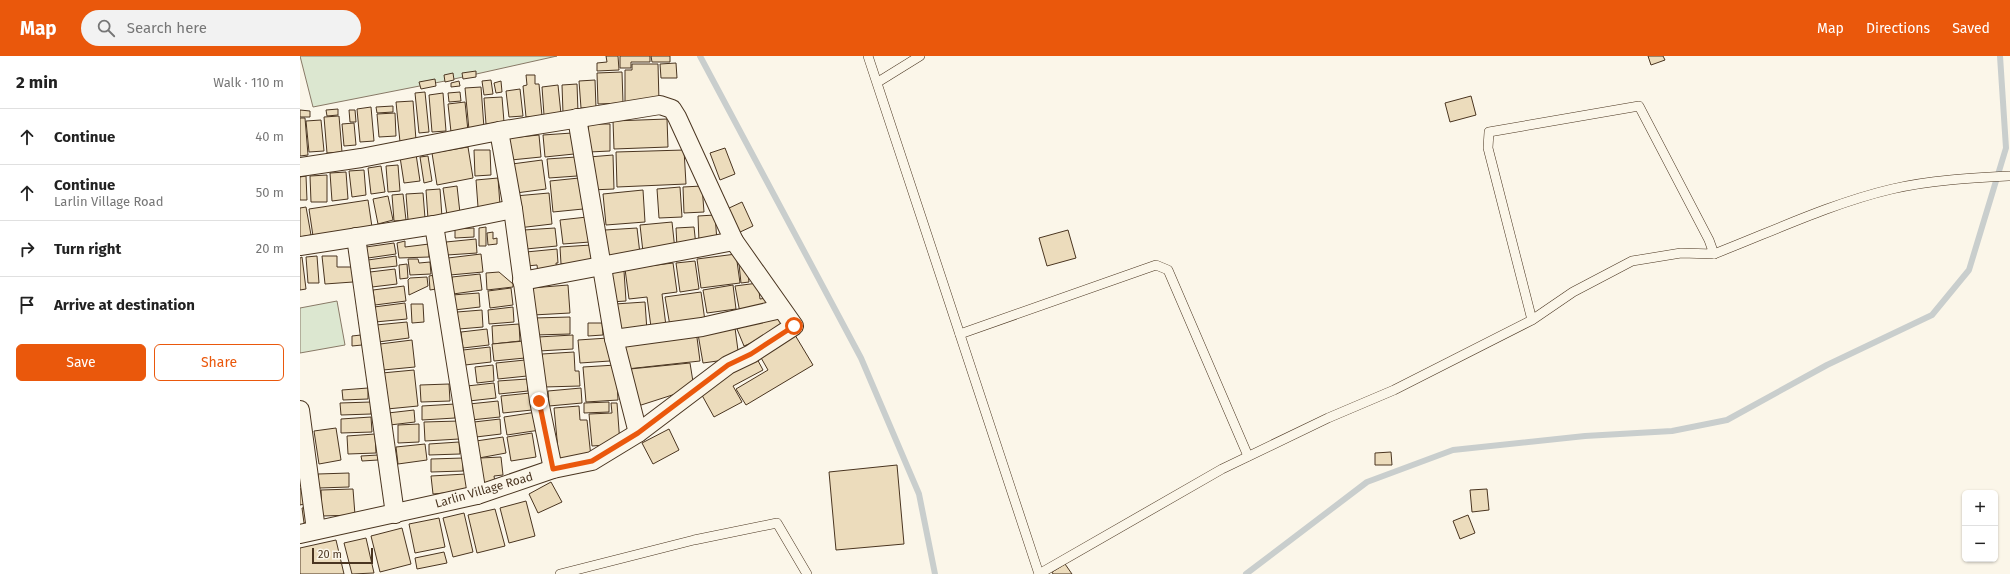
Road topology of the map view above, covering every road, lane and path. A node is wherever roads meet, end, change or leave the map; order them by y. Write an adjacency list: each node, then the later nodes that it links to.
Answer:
1 (868, 56): 3 (lane)
2 (920, 56): 3 (lane)
3 (878, 82): 18 (lane)
4 (576, 118): 5 (street); 11 (street); 14 (street)
5 (499, 131): 6 (street); 8 (street)
6 (300, 167)
7 (2010, 176): 13 (lane)
8 (513, 209): 9 (street); 15 (street)
9 (434, 225): 10 (street); 24 (street)
10 (356, 237): 12 (street); 25 (street)
11 (734, 240): 14 (street); 16 (street)
12 (300, 246)
13 (1714, 254): 17 (lane); 17 (lane)
14 (601, 267): 15 (street); 19 (street)
15 (522, 281): 23 (street)
16 (781, 309): 19 (street); 21 (street, Larlin Village Road)
17 (1532, 320): 22 (lane)
18 (960, 334): 22 (lane); 29 (lane)
19 (614, 339): 21 (street)
20 (300, 410): 26 (street)
21 (638, 433): 23 (street, Larlin Village Road)
22 (1248, 456): 29 (lane)
23 (553, 469): 24 (street, Larlin Village Road)
24 (477, 495): 25 (street, Larlin Village Road)
25 (395, 514): 26 (street, Larlin Village Road)
26 (308, 532)
27 (560, 574): 28 (lane)
28 (807, 574)
29 (1039, 574)

